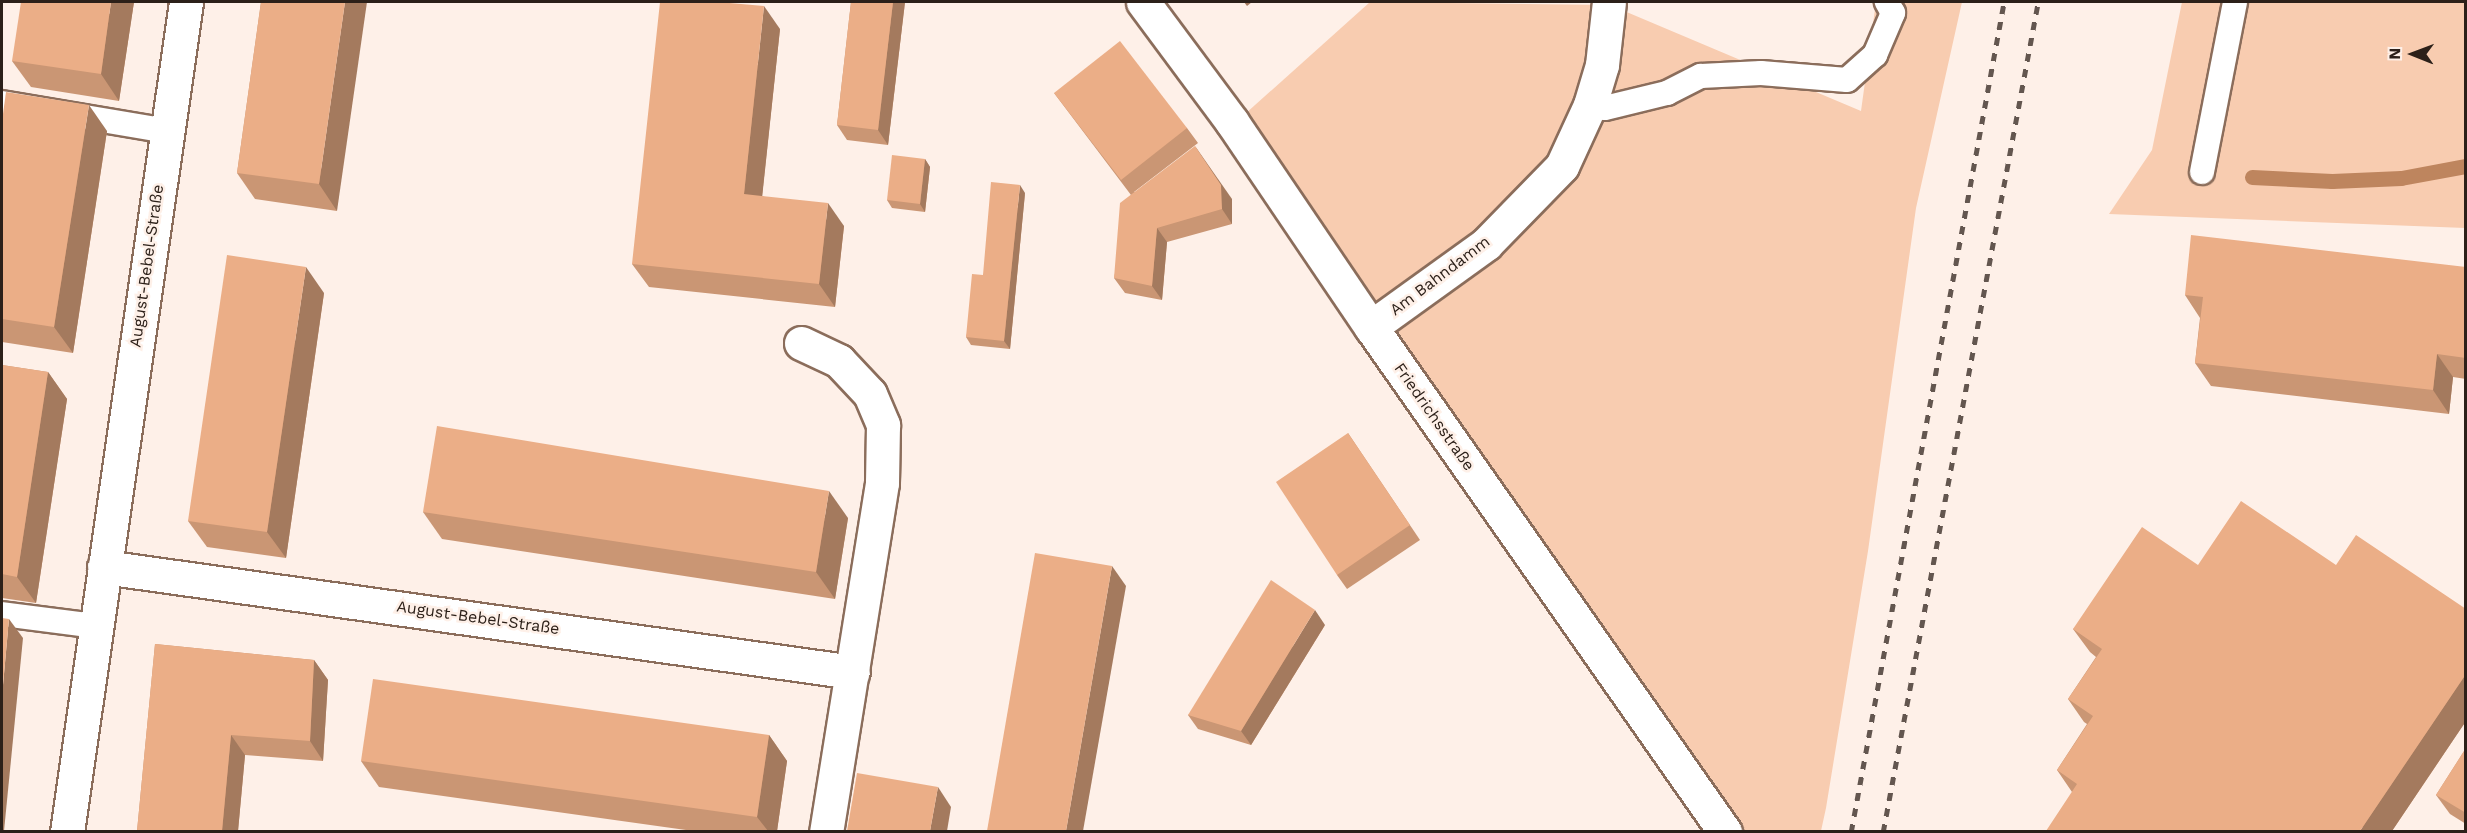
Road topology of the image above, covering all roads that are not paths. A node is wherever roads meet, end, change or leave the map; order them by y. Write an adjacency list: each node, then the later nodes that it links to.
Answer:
1 (186, 2): 8 (street, August-Bebel-Straße)
2 (1143, 2): 10 (street, Friedrichsstraße)
3 (1609, 2): 7 (street, Am Bahndamm)
4 (1887, 2): 7 (lane)
5 (2235, 2): 9 (lane)
6 (2, 103): 8 (lane)
7 (1590, 105): 10 (street, Am Bahndamm)
8 (167, 131): 12 (street, August-Bebel-Straße)
9 (2202, 172)
10 (1371, 327): 18 (street, Friedrichsstraße)
11 (801, 343): 15 (street)
12 (104, 567): 14 (street, August-Bebel-Straße); 15 (street, August-Bebel-Straße)
13 (2, 614): 14 (lane)
14 (96, 626): 16 (street, August-Bebel-Straße)
15 (852, 672): 17 (street)
16 (67, 831)
17 (826, 831)
18 (1725, 831)

